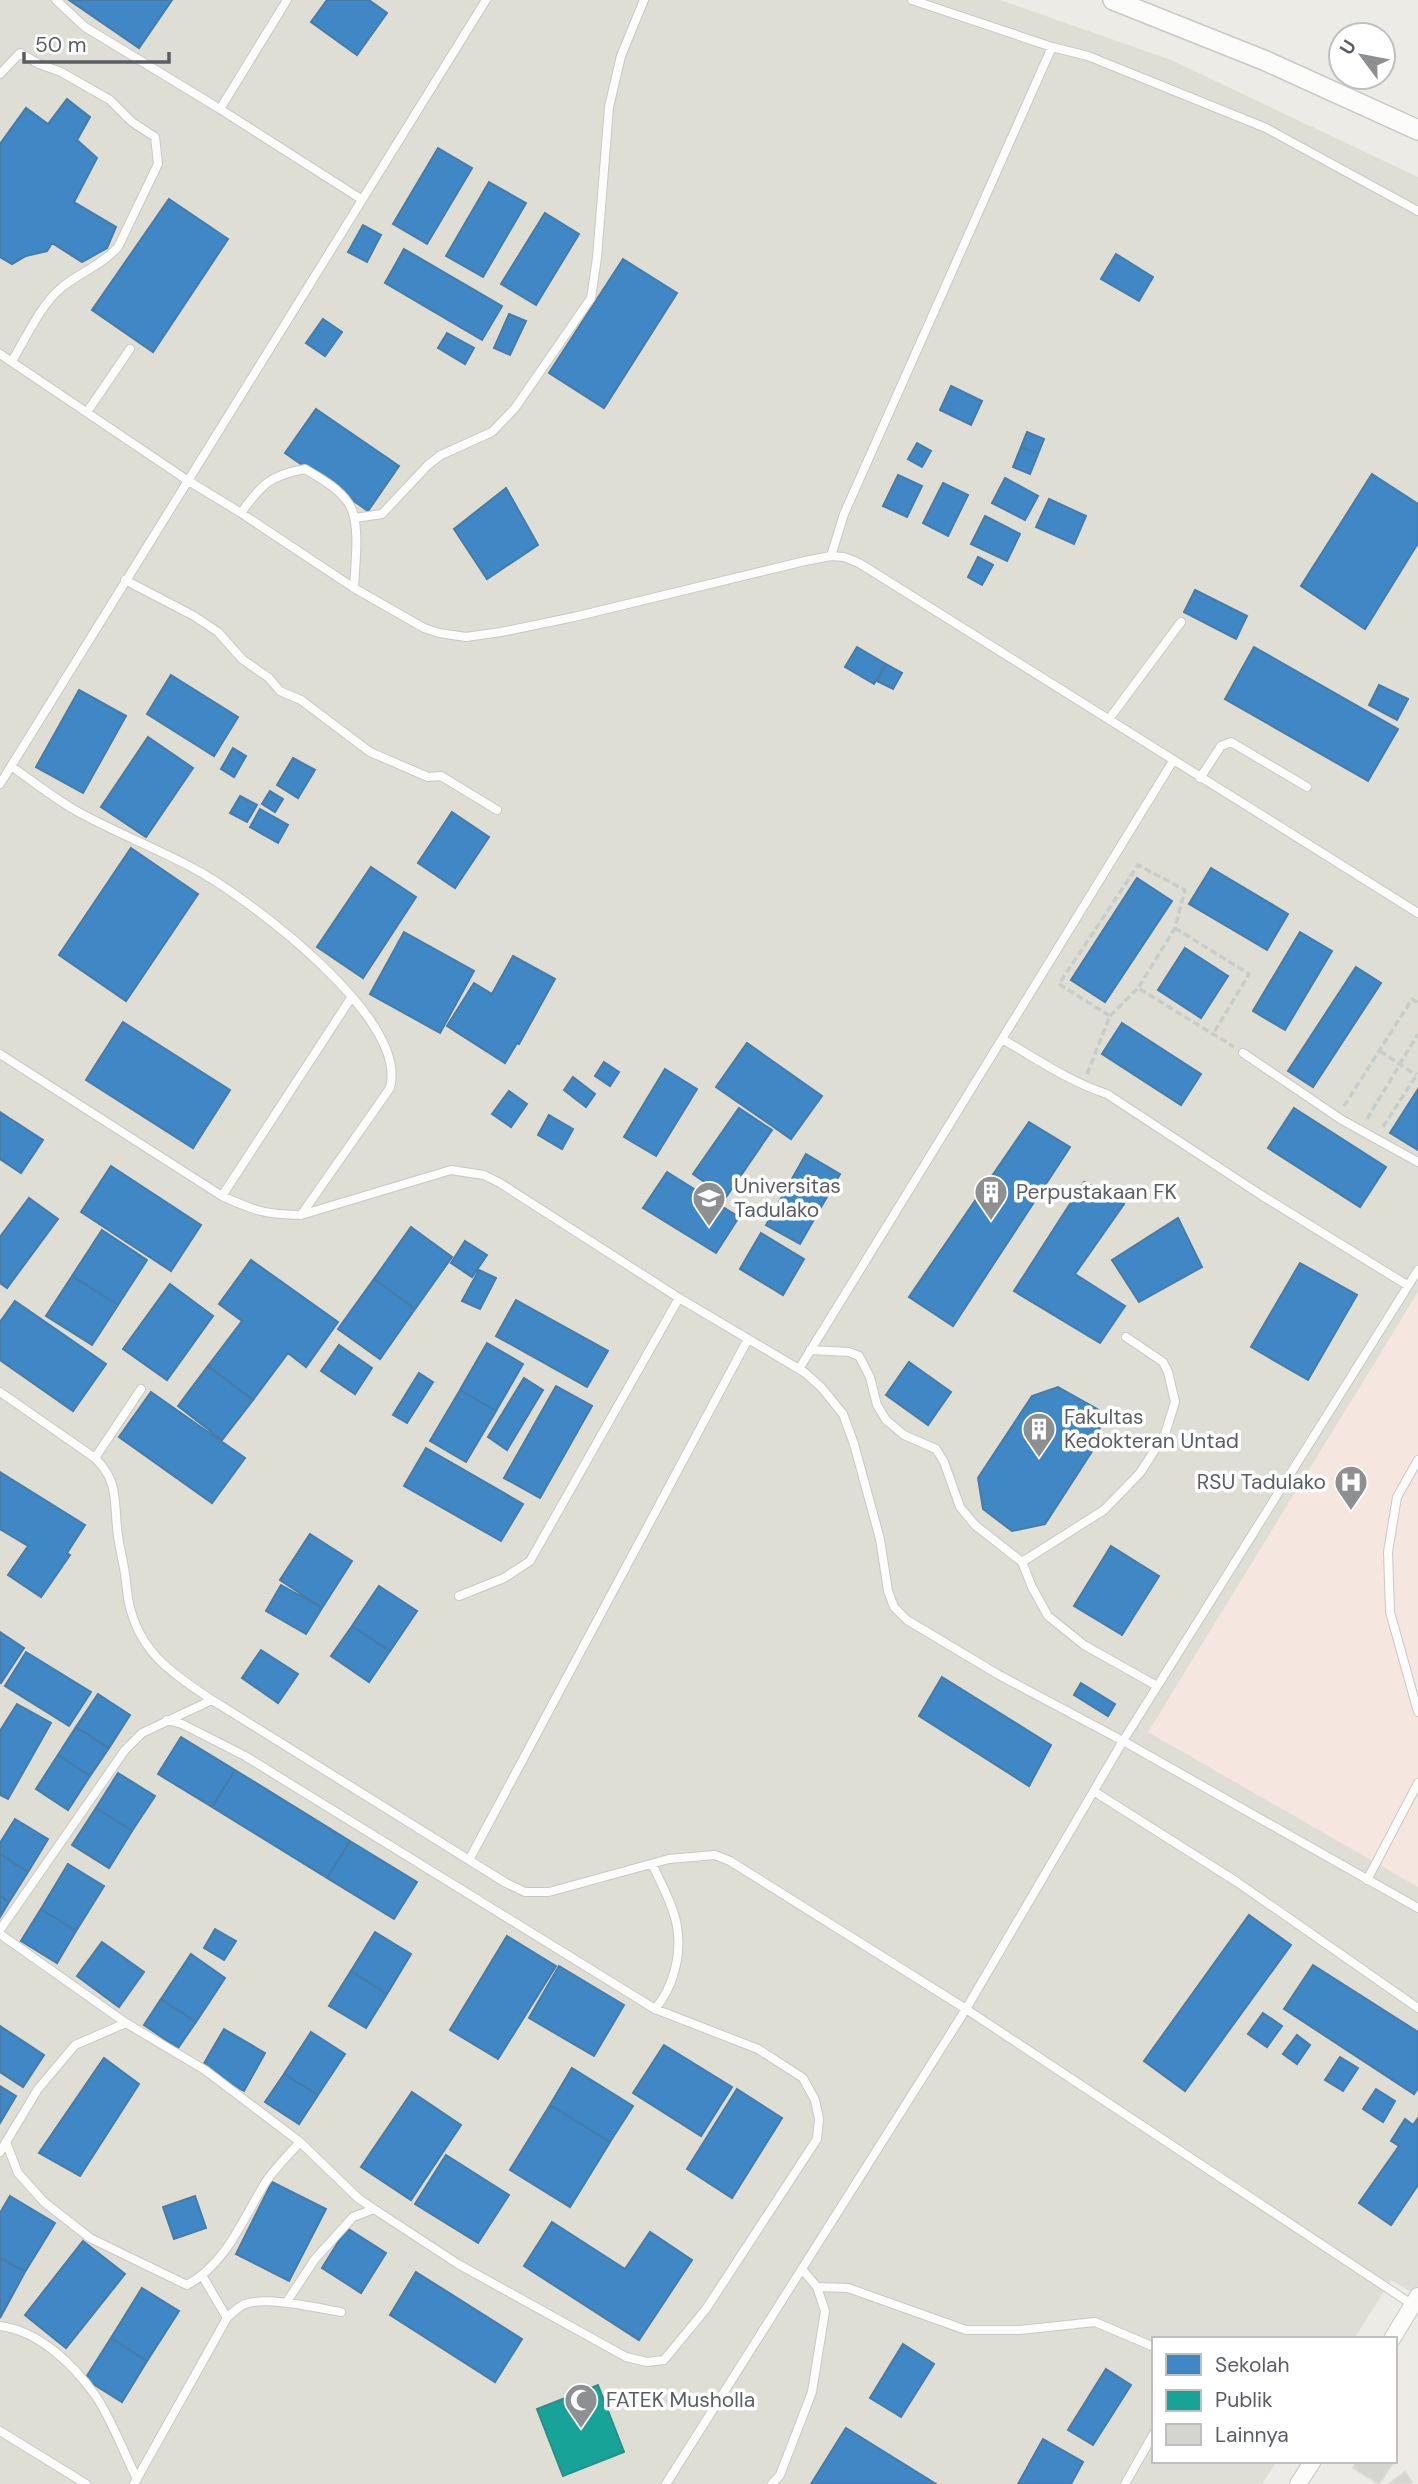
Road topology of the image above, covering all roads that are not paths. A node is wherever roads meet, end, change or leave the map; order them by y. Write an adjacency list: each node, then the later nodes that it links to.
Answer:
1 (56, 0): 9 (lane)
2 (287, 0): 9 (lane)
3 (486, 0): 11 (lane)
4 (644, 0): 19 (lane)
5 (912, 0): 7 (lane)
6 (1113, 0): 10 (street)
7 (1052, 47): 12 (lane); 20 (lane)
8 (0, 74): 15 (lane)
9 (220, 109): 11 (lane)
10 (1418, 130)
11 (361, 199): 17 (lane)
12 (1418, 211)
13 (130, 349): 16 (lane)
14 (0, 354): 15 (lane)
15 (12, 361): 16 (lane)
16 (87, 412): 17 (lane)
17 (187, 480): 18 (lane); 21 (lane)
18 (242, 513): 19 (lane); 22 (lane)
19 (355, 518): 22 (lane)
20 (831, 556): 22 (lane); 24 (lane)
21 (125, 580): 26 (lane); 30 (lane)
22 (354, 587)
23 (1181, 622): 24 (lane)
24 (1109, 719): 25 (lane)
25 (1172, 761): 27 (lane); 33 (lane)
26 (11, 766): 28 (lane); 32 (lane)
27 (1200, 778): 29 (lane); 31 (lane)
28 (0, 784)
29 (1307, 788)
30 (497, 810)
31 (1418, 913)
32 (351, 998): 37 (lane); 38 (lane)
33 (1002, 1038): 40 (lane); 44 (lane)
34 (1242, 1053): 36 (lane)
35 (0, 1054): 37 (lane)
36 (1418, 1162)
37 (222, 1196): 38 (lane)
38 (301, 1214): 41 (lane)
39 (1418, 1270): 40 (lane)
40 (1407, 1285): 52 (lane)
41 (679, 1298): 43 (lane); 51 (lane)
42 (1126, 1337): 50 (lane)
43 (748, 1339): 45 (lane); 61 (lane)
44 (810, 1350): 45 (lane); 50 (lane)
45 (799, 1369): 56 (lane)
46 (141, 1389): 48 (lane)
47 (0, 1392): 48 (lane)
48 (95, 1458): 53 (lane)
49 (1418, 1460): 54 (lane)
50 (1022, 1562): 52 (lane)
51 (459, 1596)
52 (1157, 1686): 56 (lane)
53 (212, 1700): 55 (lane); 61 (lane)
54 (1418, 1712)
55 (167, 1720): 65 (lane); 68 (lane)
56 (1123, 1741): 58 (lane); 63 (lane)
57 (1418, 1783): 60 (lane)
58 (1095, 1792): 66 (lane); 67 (lane)
59 (1418, 1800): 60 (lane)
60 (1408, 1802): 63 (lane)
61 (469, 1860): 62 (lane)
62 (652, 1864): 67 (lane); 68 (lane)
63 (1367, 1880): 64 (lane)
64 (1418, 1908)
65 (0, 1932): 69 (lane)
66 (1418, 2008)
67 (966, 2009): 74 (lane); 78 (lane)
68 (654, 2010): 73 (lane)
69 (126, 2023): 70 (lane); 71 (lane)
70 (6, 2142): 72 (lane); 75 (lane)
71 (300, 2142): 73 (lane); 75 (lane)
72 (0, 2151)
73 (374, 2208): 77 (lane)
74 (802, 2269): 76 (lane); 89 (lane)
75 (203, 2277): 80 (lane)
76 (817, 2287): 83 (lane); 90 (lane)
77 (286, 2302): 79 (lane); 80 (lane)
78 (1413, 2311): 82 (street)
79 (341, 2312)
80 (227, 2318): 87 (lane)
81 (0, 2326): 87 (lane)
82 (1394, 2337)
83 (1152, 2346)
84 (0, 2431): 88 (lane)
85 (1152, 2437): 91 (lane)
86 (1312, 2463): 92 (street)
87 (136, 2482)
88 (86, 2484)
89 (666, 2484)
90 (772, 2484)
91 (1125, 2484)
92 (1298, 2484)

